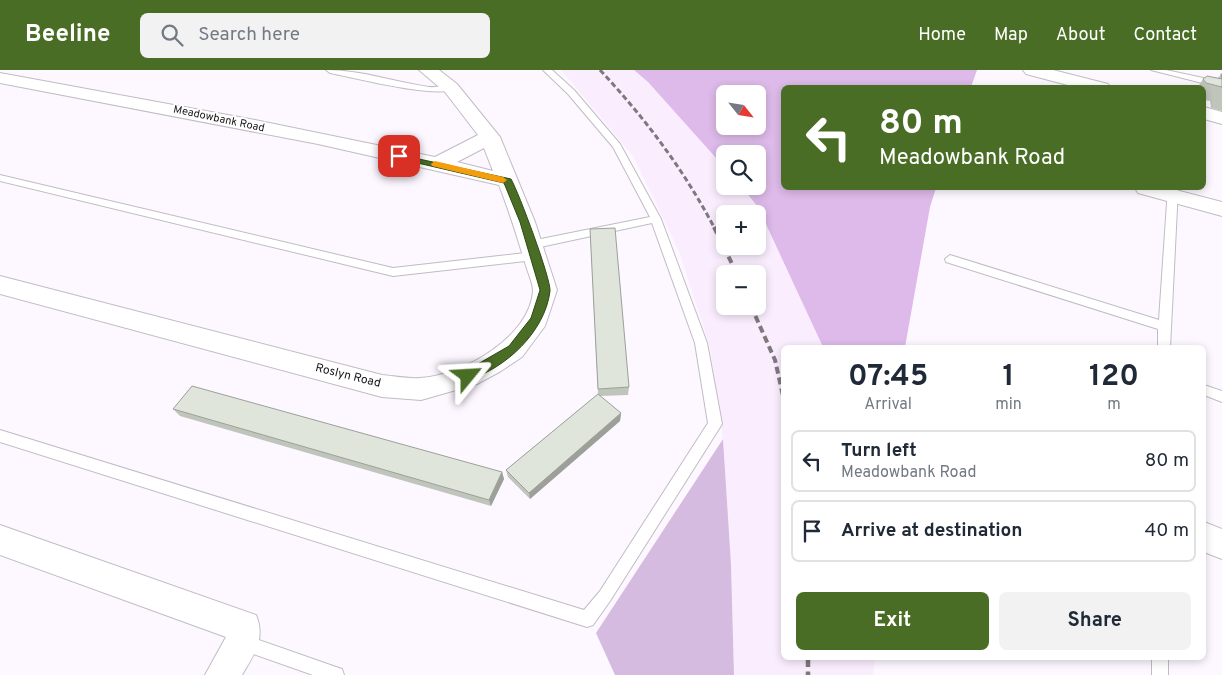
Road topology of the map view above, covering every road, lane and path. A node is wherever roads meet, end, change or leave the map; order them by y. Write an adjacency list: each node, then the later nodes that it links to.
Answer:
1 (330, 70): 10 (lane)
2 (428, 70): 10 (street, Roslyn Road)
3 (547, 70): 19 (lane)
4 (1032, 70): 9 (street)
5 (1155, 70): 6 (lane)
6 (1175, 72): 8 (lane)
7 (0, 78): 14 (street, Meadowbank Road)
8 (1222, 84)
9 (1090, 85)
10 (451, 88): 13 (street, Roslyn Road)
11 (1206, 114): 12 (street)
12 (1222, 118)
13 (490, 138): 14 (street); 16 (street, Roslyn Road)
14 (438, 164): 16 (street, Meadowbank Road)
15 (0, 178): 20 (lane)
16 (508, 181): 20 (street, Roslyn Road)
17 (1173, 191): 18 (street); 23 (lane)
18 (1222, 209)
19 (656, 219): 20 (lane); 27 (lane)
20 (533, 251): 22 (street, Roslyn Road)
21 (950, 259): 23 (lane)
22 (0, 286)
23 (1164, 326): 24 (lane)
24 (1164, 345)
25 (1206, 391): 26 (lane)
26 (1222, 396)
27 (0, 436)
28 (1206, 538): 30 (street)
29 (0, 540): 31 (street)
30 (1222, 544)
31 (242, 642): 33 (street); 34 (lane)
32 (1160, 660): 35 (lane)
33 (222, 675)
34 (336, 675)
35 (1160, 675)

